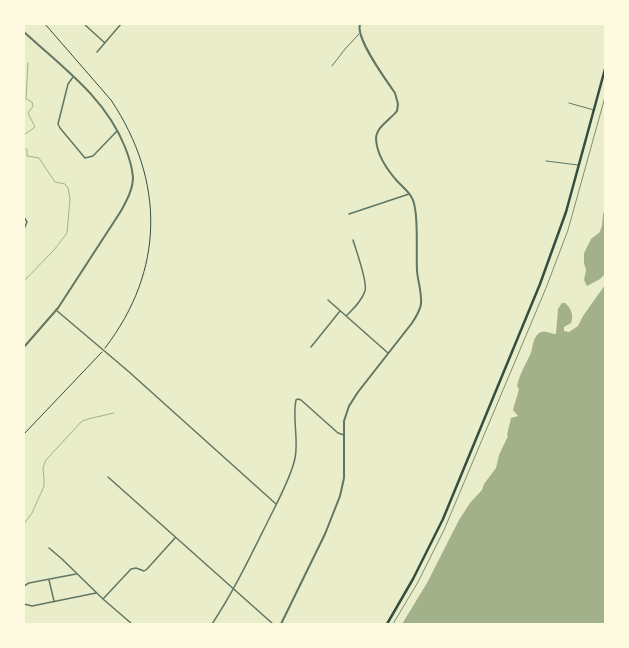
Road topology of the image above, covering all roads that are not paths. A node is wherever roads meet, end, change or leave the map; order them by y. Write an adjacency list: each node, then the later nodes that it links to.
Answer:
1 (84, 24): 6 (street)
2 (121, 24): 6 (street)
3 (360, 24): 5 (street)
4 (24, 32): 10 (street)
5 (360, 34): 8 (lane); 16 (street)
6 (105, 43): 7 (street)
7 (97, 52)
8 (332, 66)
9 (605, 69): 12 (main road)
10 (73, 77): 13 (street); 13 (street)
11 (569, 103): 12 (lane)
12 (594, 110): 15 (main road)
13 (117, 130): 22 (street)
14 (546, 161): 15 (lane)
15 (579, 166): 45 (main road)
16 (409, 194): 17 (street); 27 (street)
17 (349, 214)
18 (24, 216): 19 (street)
19 (24, 229)
20 (353, 240): 24 (street)
21 (328, 300): 23 (street)
22 (56, 310): 25 (street); 30 (street)
23 (340, 311): 24 (street); 26 (street)
24 (346, 316): 27 (street)
25 (24, 346)
26 (311, 347)
27 (388, 353): 28 (street)
28 (344, 435): 30 (street); 44 (street)
29 (108, 477): 31 (street)
30 (276, 504): 36 (street)
31 (176, 538): 36 (street); 38 (street)
32 (49, 548): 33 (street)
33 (76, 574): 34 (street); 37 (street)
34 (49, 580): 35 (street); 39 (street)
35 (24, 586)
36 (234, 589): 42 (street); 43 (street)
37 (96, 593): 38 (street); 39 (street)
38 (103, 599): 41 (street)
39 (54, 601): 40 (street)
40 (24, 604)
41 (132, 624)
42 (212, 624)
43 (273, 624)
44 (281, 624)
45 (387, 624)

